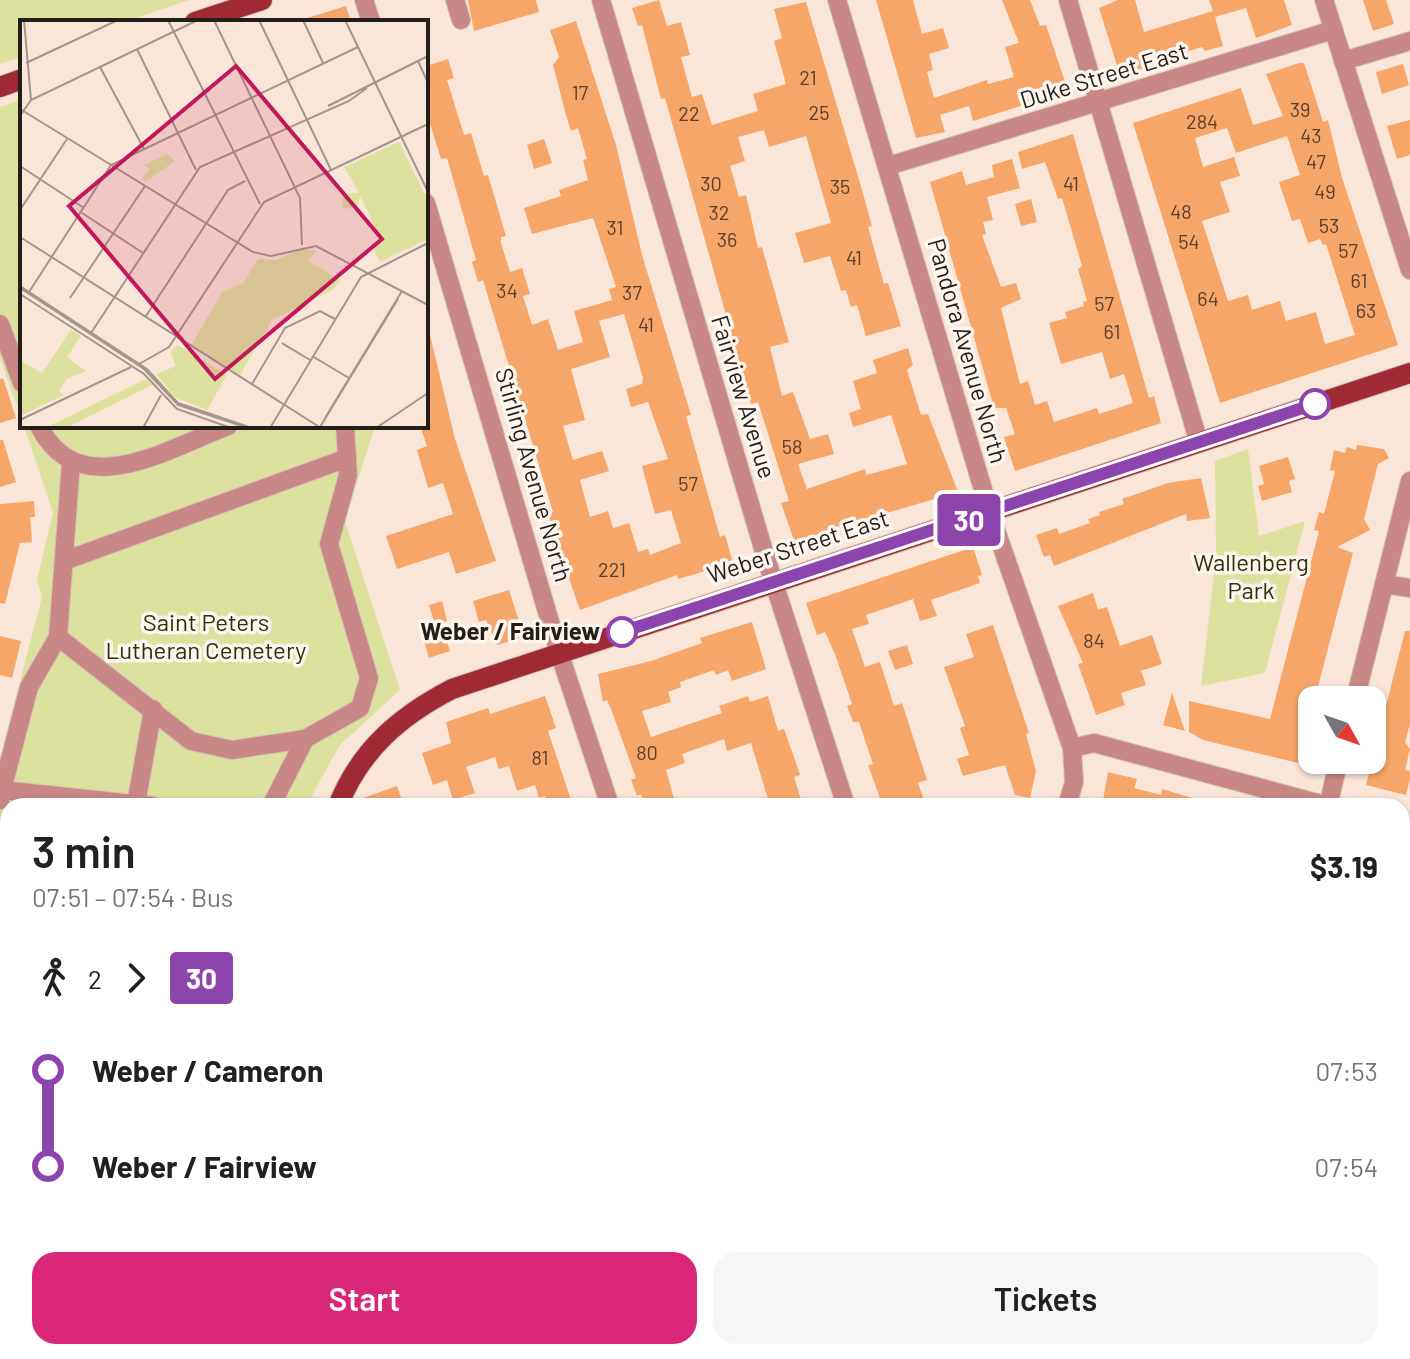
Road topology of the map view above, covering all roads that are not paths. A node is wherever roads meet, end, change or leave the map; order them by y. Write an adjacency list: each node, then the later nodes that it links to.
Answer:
1 (262, 0): 8 (main road)
2 (364, 0): 10 (street)
3 (455, 0): 11 (street)
4 (601, 0): 34 (street, Fairview Avenue)
5 (837, 0): 18 (street, Pandora Avenue North)
6 (1068, 0): 17 (street)
7 (1324, 0): 12 (street)
8 (241, 15): 9 (main road)
9 (208, 20)
10 (370, 20)
11 (461, 20)
12 (1333, 30): 14 (street); 17 (street, Duke Street East)
13 (1410, 41): 14 (street)
14 (1343, 61): 20 (street)
15 (20, 80): 16 (main road)
16 (0, 87)
17 (1098, 104): 18 (street, Duke Street East); 28 (street)
18 (888, 166): 32 (street, Pandora Avenue North)
19 (428, 210): 38 (street, Stirling Avenue North)
20 (1410, 270)
21 (0, 324): 22 (street)
22 (15, 340): 23 (street)
23 (20, 371)
24 (1410, 373): 28 (main road, Weber Street East)
25 (40, 428): 30 (street)
26 (223, 428): 30 (street)
27 (345, 428): 29 (street)
28 (1199, 443): 32 (main road, Weber Street East)
29 (347, 458): 33 (street); 41 (street)
30 (71, 462): 33 (street)
31 (1410, 481): 35 (street)
32 (990, 513): 34 (main road, Weber Street East); 42 (street, Pandora Avenue North)
33 (64, 561): 37 (street)
34 (774, 582): 38 (main road, Weber Street East); 50 (street, Fairview Avenue)
35 (1384, 584): 36 (street); 39 (street)
36 (1410, 588)
37 (58, 637): 40 (street); 44 (street)
38 (559, 652): 48 (main road, Weber Street East); 49 (street, Stirling Avenue North)
39 (1358, 686)
40 (153, 709): 41 (street); 46 (street)
41 (305, 739): 47 (street)
42 (1072, 748): 51 (street, Pandora Avenue North); 52 (street)
43 (1336, 774): 53 (street)
44 (1, 795): 45 (street)
45 (44, 798)
46 (145, 798)
47 (275, 798)
48 (342, 798)
49 (607, 798)
50 (843, 798)
51 (1069, 798)
52 (1298, 798)
53 (1330, 798)

